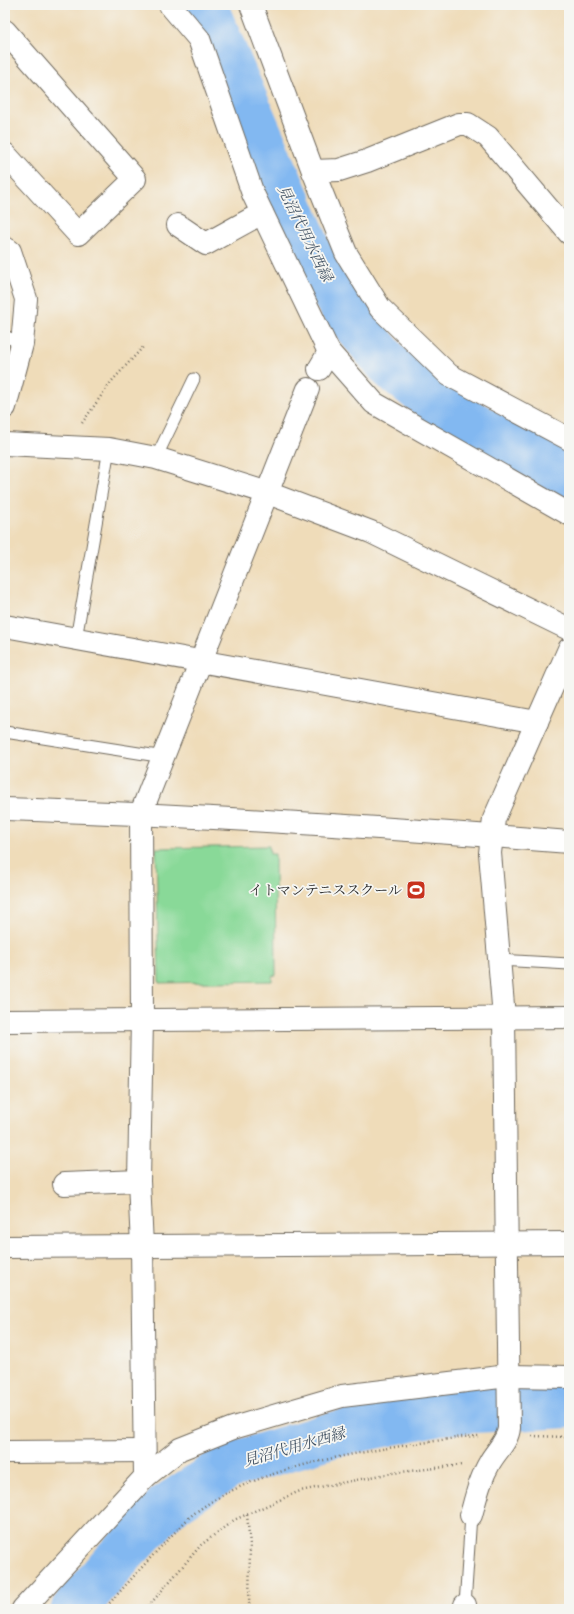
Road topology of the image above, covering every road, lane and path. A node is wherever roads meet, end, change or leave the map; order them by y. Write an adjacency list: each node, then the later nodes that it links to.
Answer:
1 (170, 5): 6 (street)
2 (251, 5): 5 (street)
3 (5, 31): 4 (street)
4 (5, 154)
5 (313, 172): 8 (street); 15 (street)
6 (262, 213): 7 (street); 21 (street)
7 (178, 225)
8 (569, 233)
9 (5, 248): 10 (street)
10 (14, 340): 14 (street)
11 (144, 346): 17 (path)
12 (194, 379): 19 (lane)
13 (308, 390): 20 (street)
14 (5, 408)
15 (569, 439)
16 (5, 444): 17 (street)
17 (65, 447): 18 (street)
18 (109, 449): 19 (street); 24 (lane)
19 (156, 458): 20 (street)
20 (268, 493): 23 (street); 26 (street)
21 (569, 514)
22 (5, 626): 24 (street)
23 (569, 628)
24 (76, 639): 26 (street)
25 (569, 649): 27 (street)
26 (201, 662): 27 (street); 29 (street)
27 (537, 722): 32 (street)
28 (5, 732): 29 (lane)
29 (164, 757): 31 (street)
30 (5, 809): 31 (street)
31 (141, 813): 32 (street); 38 (street)
32 (492, 835): 33 (street); 34 (street)
33 (569, 842)
34 (499, 960): 35 (lane); 37 (street)
35 (569, 964)
36 (569, 1016): 37 (street)
37 (504, 1017): 38 (street); 42 (street)
38 (142, 1019): 39 (street); 40 (street)
39 (5, 1021)
40 (139, 1181): 41 (street); 44 (street)
41 (64, 1184)
42 (506, 1243): 43 (street); 44 (street); 47 (street)
43 (569, 1243)
44 (142, 1246): 45 (street); 50 (street)
45 (5, 1247)
46 (569, 1377): 47 (street)
47 (508, 1381): 48 (street); 53 (street)
48 (508, 1431): 49 (path); 55 (street); 58 (path)
49 (569, 1437)
50 (144, 1451): 51 (street); 53 (street)
51 (5, 1452)
52 (465, 1464): 54 (path)
53 (145, 1477): 57 (street)
54 (247, 1515): 59 (path); 60 (path)
55 (471, 1515): 56 (lane)
56 (465, 1607)
57 (23, 1609)
58 (104, 1609)
59 (146, 1609)
60 (249, 1609)

